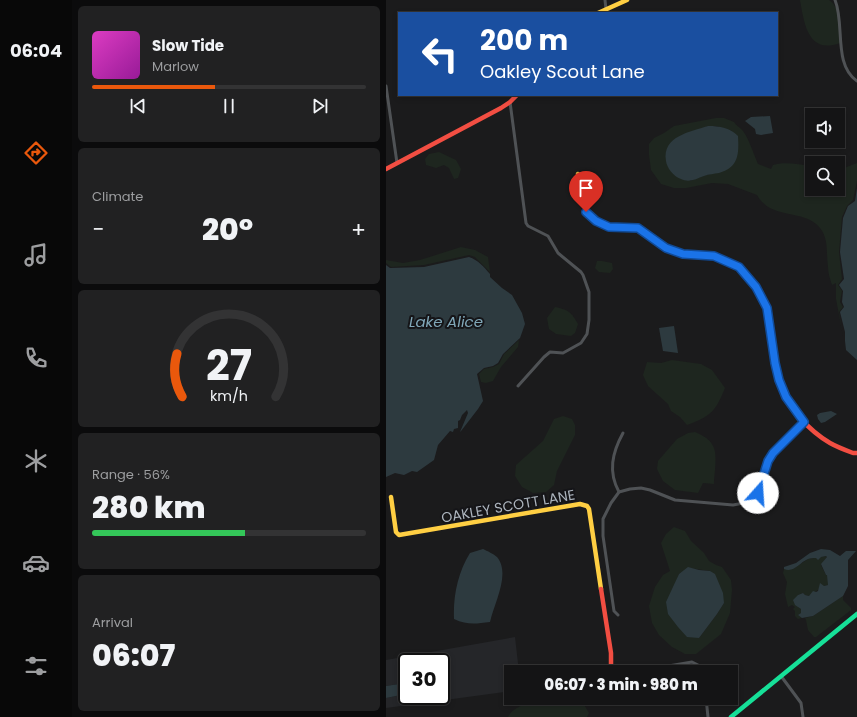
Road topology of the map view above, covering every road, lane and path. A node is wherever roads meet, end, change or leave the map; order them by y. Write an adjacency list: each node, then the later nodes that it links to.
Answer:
1 (605, 0): 4 (street)
2 (627, 0): 4 (street)
3 (835, 0): 6 (street)
4 (606, 9): 5 (street)
5 (600, 12)
6 (857, 81)
7 (386, 86): 10 (street)
8 (516, 96): 9 (street)
9 (510, 102): 10 (street); 13 (street)
10 (397, 163): 11 (street)
11 (386, 169)
12 (578, 174): 14 (street)
13 (518, 386)
14 (804, 422): 16 (street); 17 (street)
15 (623, 433): 17 (street)
16 (857, 453)
17 (619, 492): 20 (street)
18 (391, 497): 21 (street, OAKLEY SCOTT LANE)
19 (857, 614): 24 (street)
20 (618, 615)
21 (611, 665)
22 (674, 665): 23 (street)
23 (698, 665)
24 (781, 676): 27 (street); 28 (street)
25 (707, 705): 26 (street)
26 (708, 717)
27 (732, 717)
28 (803, 717)

